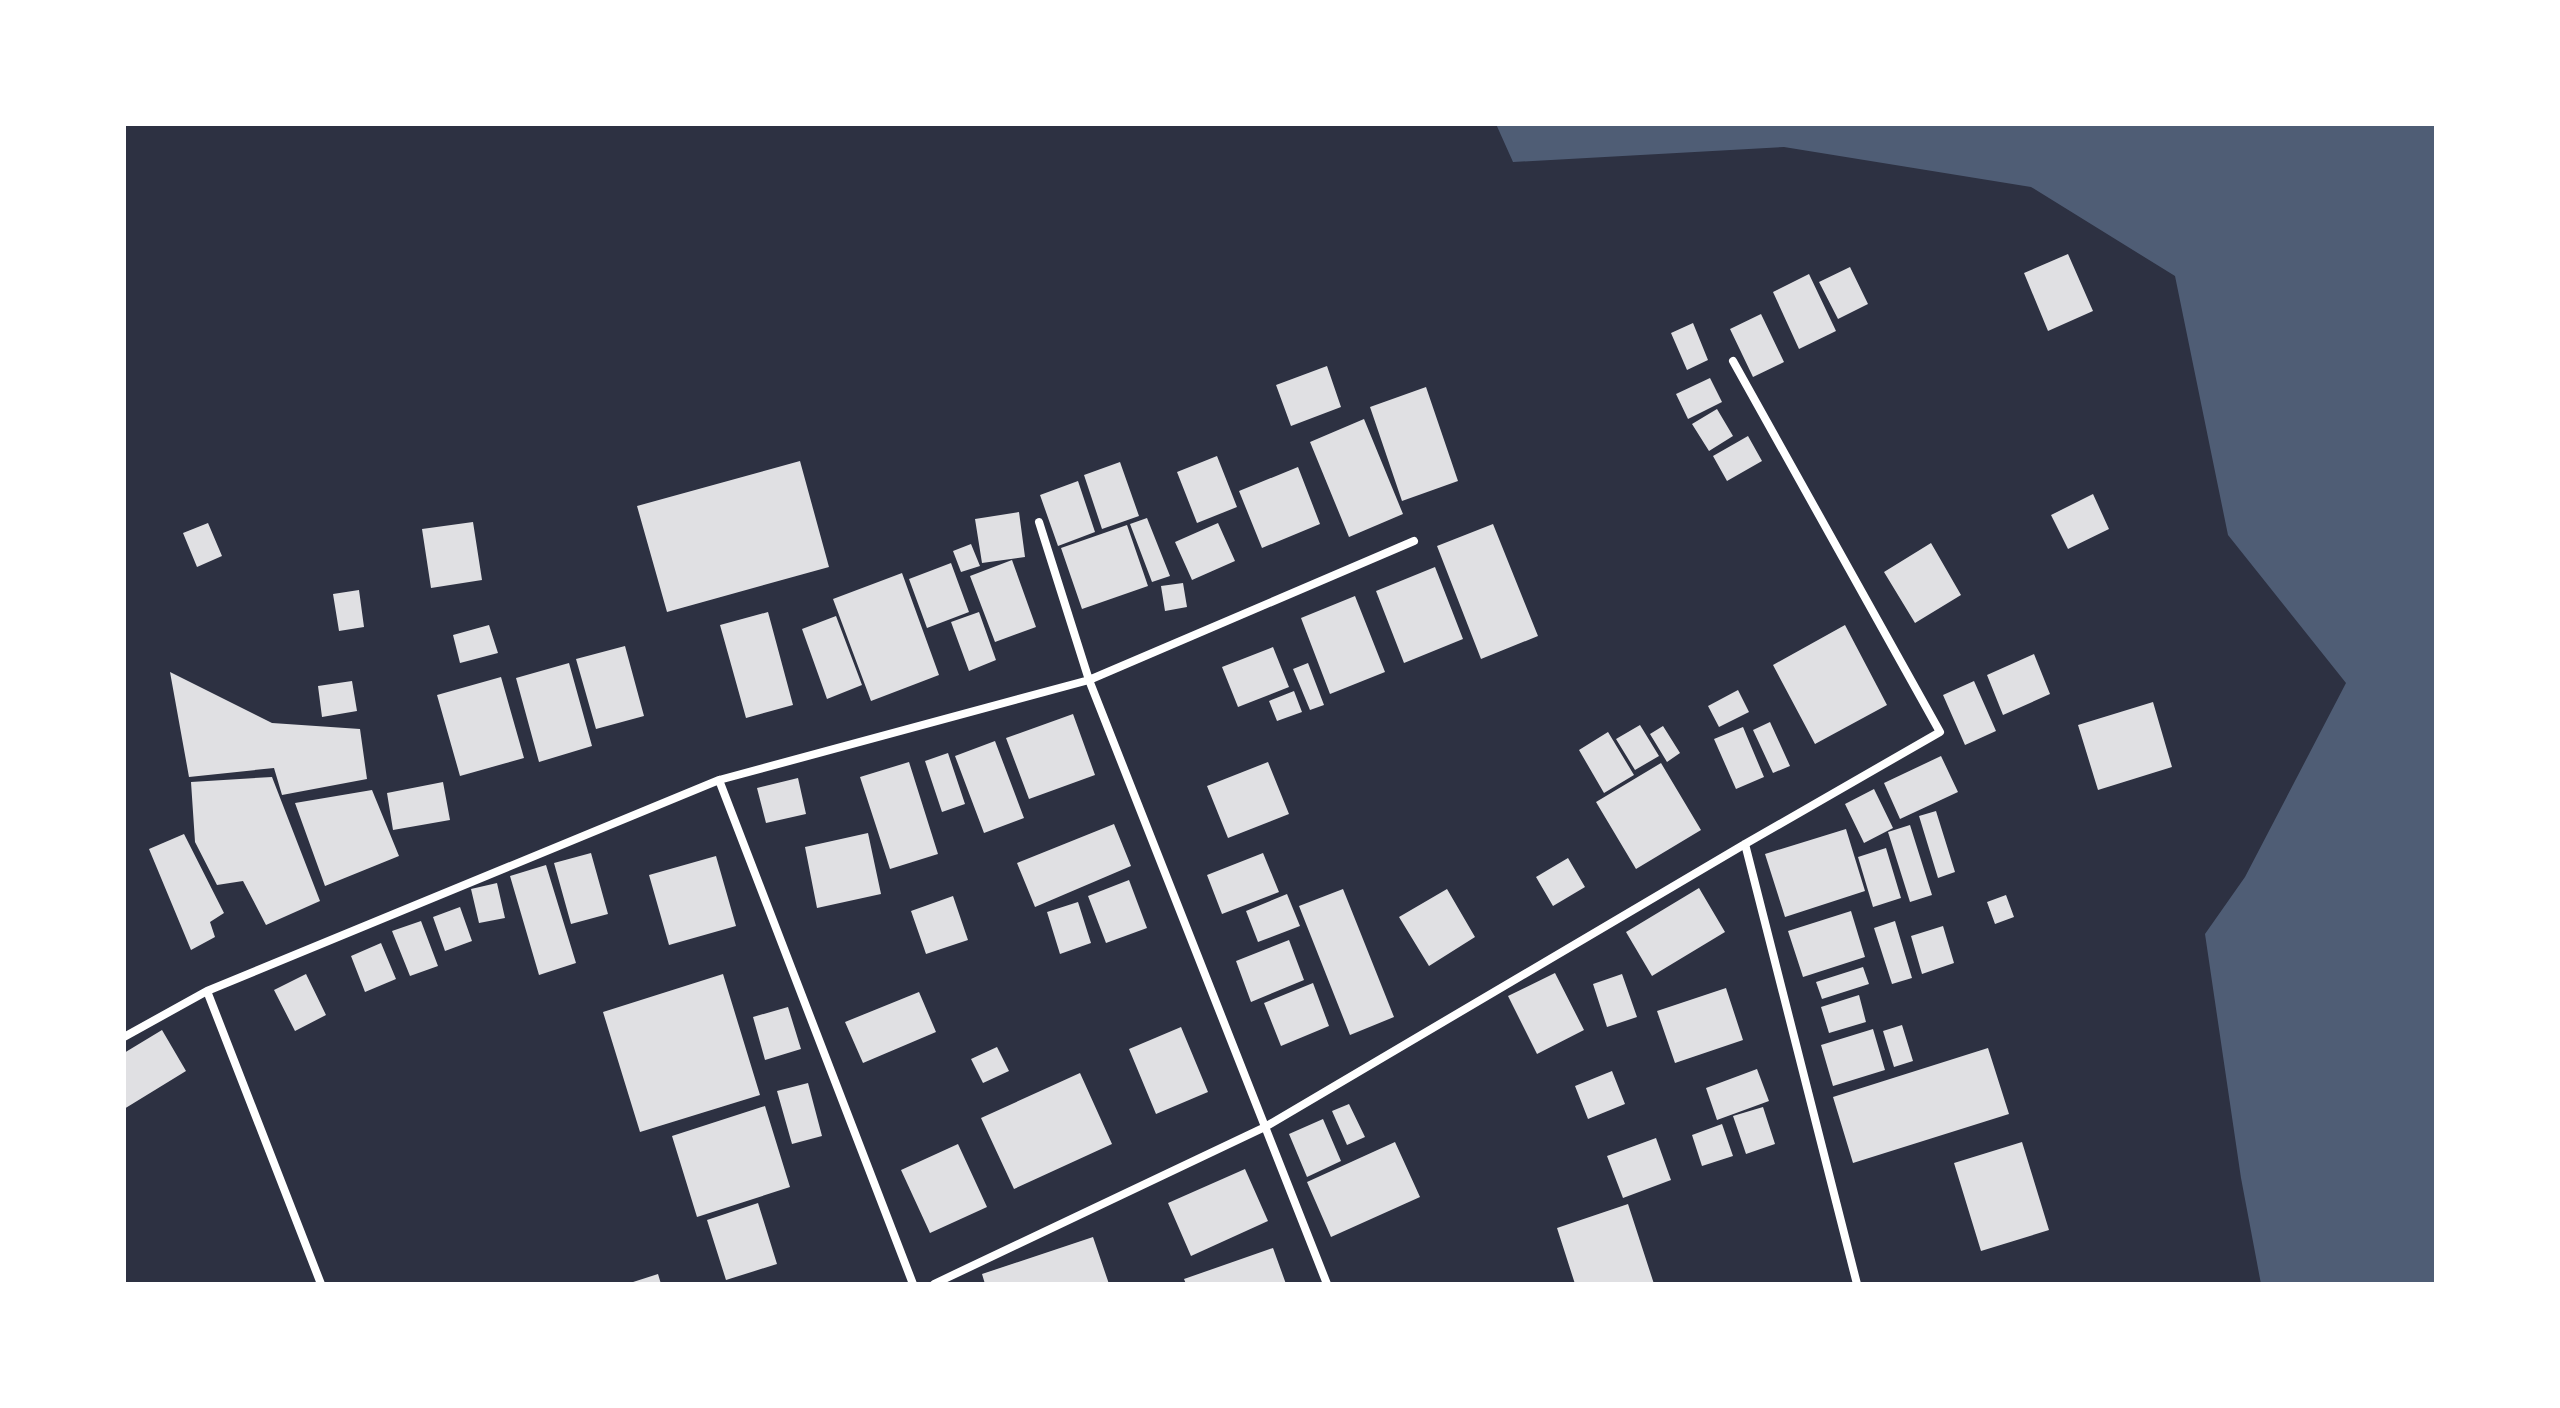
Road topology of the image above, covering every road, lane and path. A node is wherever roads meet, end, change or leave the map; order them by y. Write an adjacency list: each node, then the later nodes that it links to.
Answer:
1 (1733, 361): 6 (street)
2 (1039, 522): 4 (street)
3 (1414, 541): 4 (street)
4 (1089, 680): 5 (street); 9 (street)
5 (719, 780): 7 (street); 11 (street)
6 (1745, 844): 9 (street); 14 (street)
7 (207, 991): 8 (street); 10 (street)
8 (124, 1037)
9 (1265, 1127): 12 (street); 13 (street)
10 (321, 1284)
11 (913, 1284)
12 (934, 1284)
13 (1327, 1284)
14 (1857, 1284)

